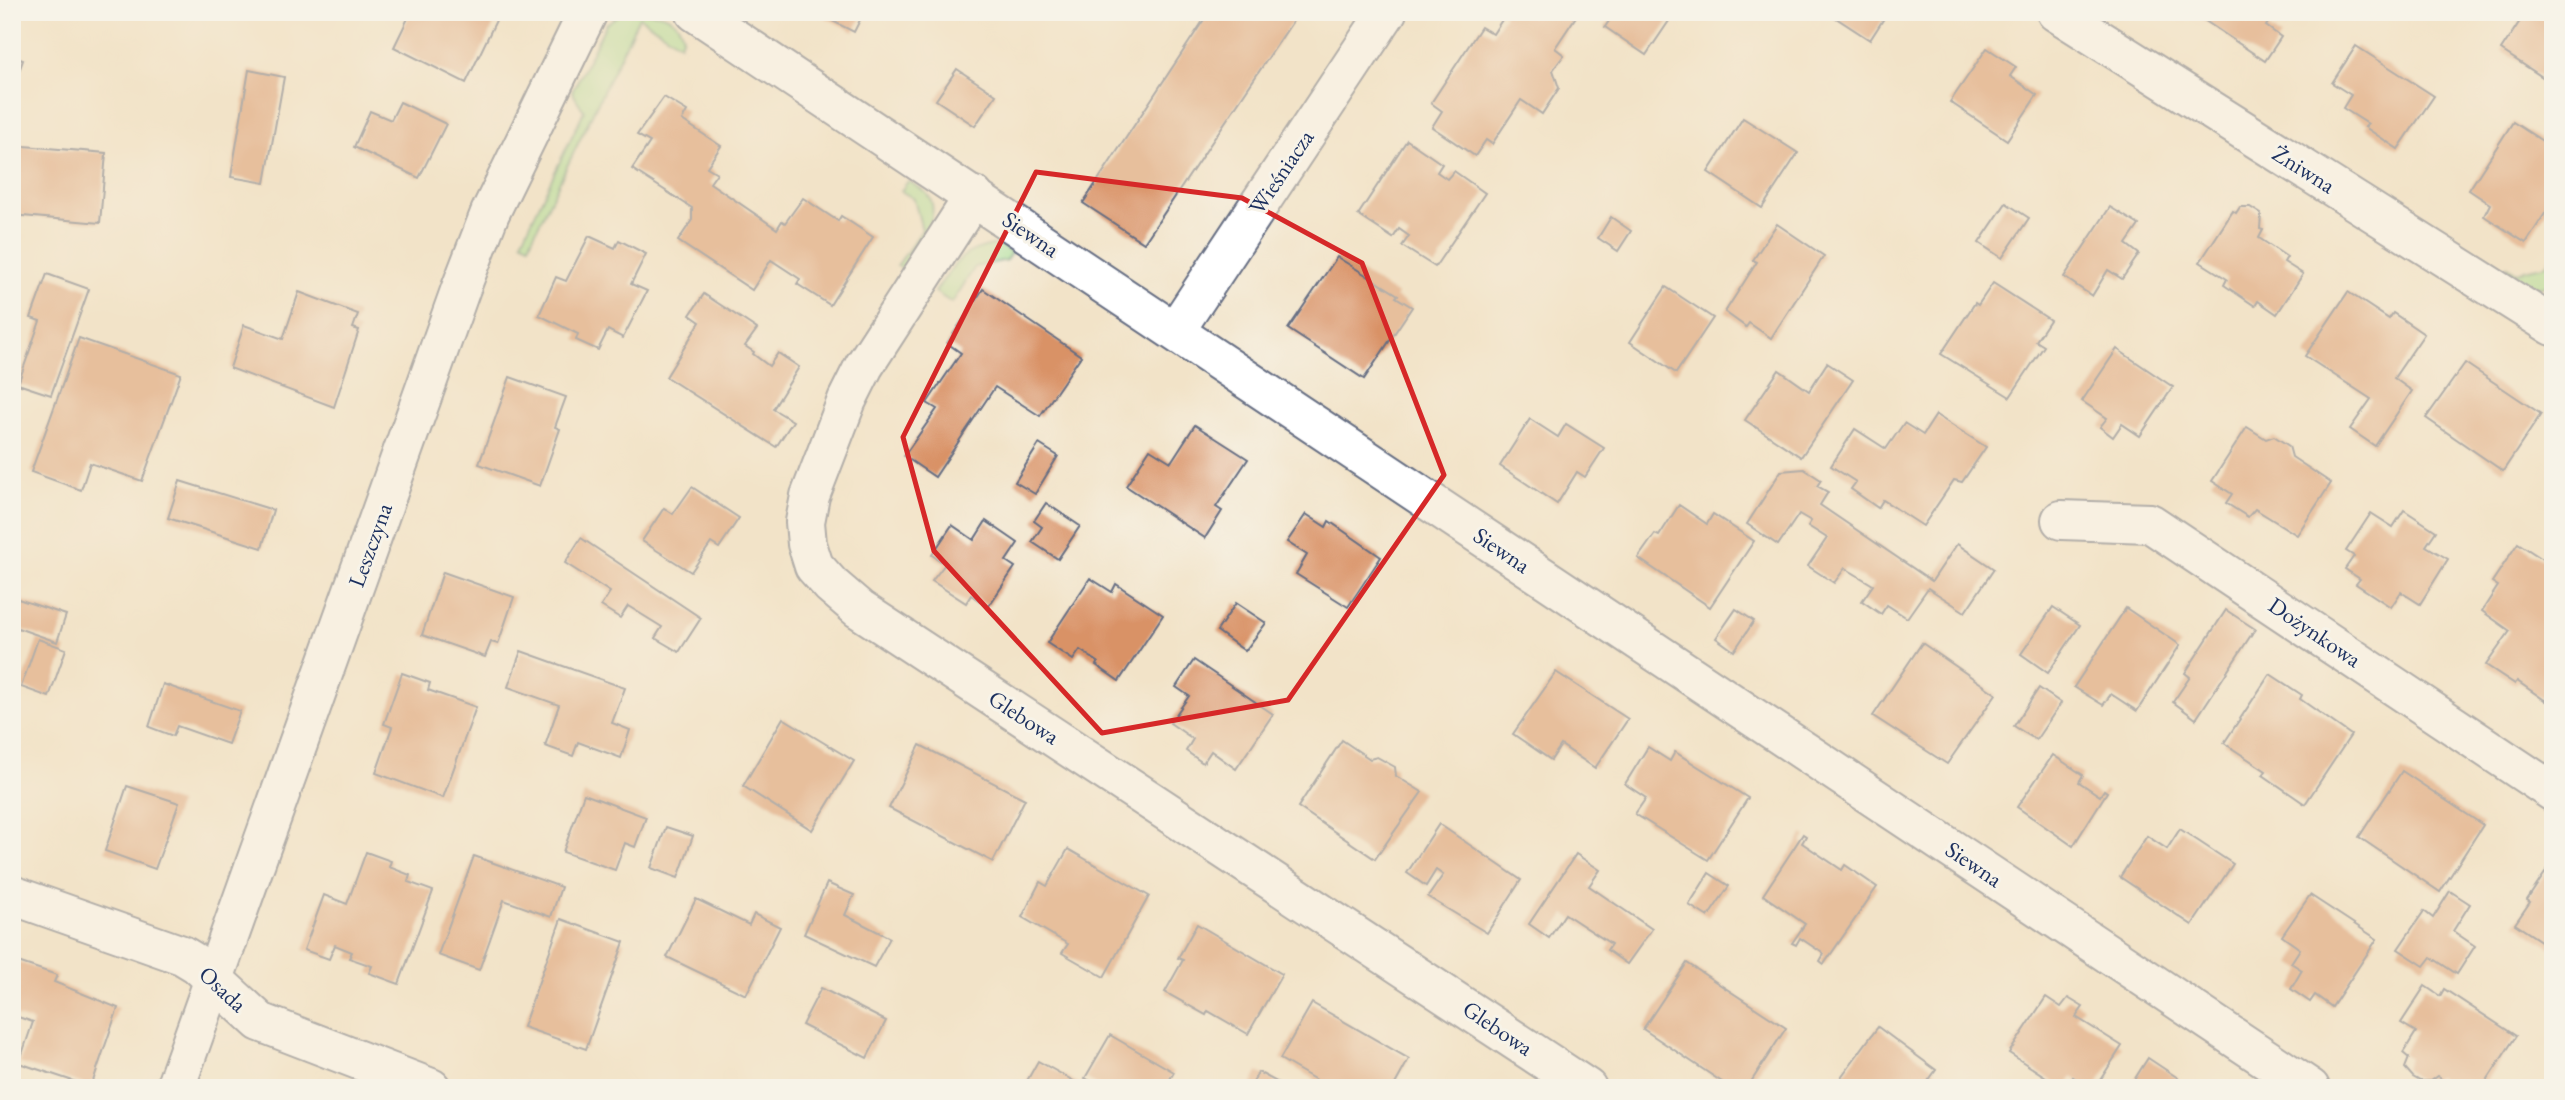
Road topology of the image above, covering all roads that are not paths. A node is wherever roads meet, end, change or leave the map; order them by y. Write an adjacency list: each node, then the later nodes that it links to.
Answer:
1 (588, 12): 11 (street, Leszczyna)
2 (695, 12): 5 (street, Siewna)
3 (1387, 12): 7 (street, Wieśniacza)
4 (2070, 16): 6 (street, Żniwna)
5 (974, 196): 7 (street, Siewna); 14 (street, Glebowa)
6 (2552, 323)
7 (1175, 331): 15 (street, Siewna)
8 (2061, 520): 9 (street, Dożynkowa)
9 (2553, 793)
10 (12, 895): 11 (street, Osada)
11 (215, 981): 12 (street, Leszczyna); 13 (street, Osada)
12 (176, 1088)
13 (431, 1088)
14 (1587, 1088)
15 (2309, 1088)

